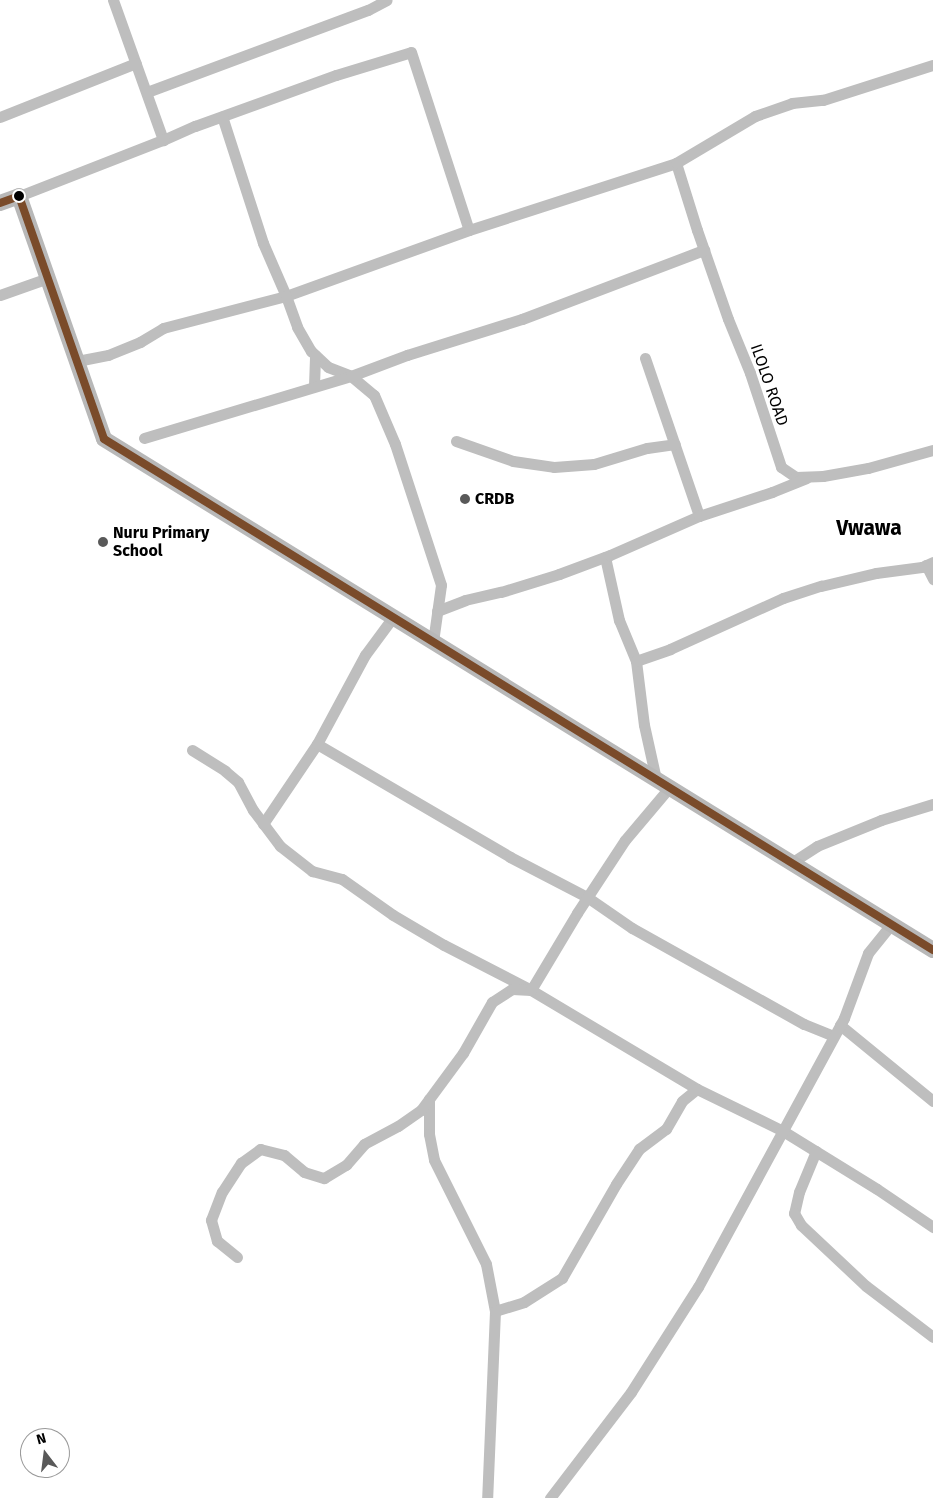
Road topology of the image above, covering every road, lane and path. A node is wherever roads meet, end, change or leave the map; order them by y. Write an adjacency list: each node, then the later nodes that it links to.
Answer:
1 (114, 0): 3 (street)
2 (387, 0): 5 (street)
3 (136, 63): 5 (street); 7 (street)
4 (933, 65): 9 (street)
5 (148, 92): 8 (street)
6 (222, 116): 8 (street); 12 (street); 16 (street)
7 (0, 117)
8 (163, 140): 10 (street)
9 (676, 163): 12 (street); 13 (street, ILOLO ROAD)
10 (19, 196): 11 (street); 14 (street)
11 (0, 203)
12 (469, 230): 16 (street)
13 (704, 250): 20 (street); 26 (street, ILOLO ROAD)
14 (48, 278): 15 (street); 19 (street)
15 (0, 295)
16 (286, 296): 17 (street); 19 (street)
17 (316, 355): 20 (street); 21 (street)
18 (645, 358): 24 (street)
19 (77, 361): 32 (street)
20 (351, 376): 21 (street); 31 (street)
21 (314, 386): 22 (street)
22 (144, 438)
23 (456, 441): 24 (street)
24 (675, 444): 27 (street)
25 (933, 450): 26 (street, ILOLO ROAD)
26 (808, 477): 27 (street)
27 (699, 516): 28 (street)
28 (605, 557): 31 (street); 34 (street)
29 (930, 563): 30 (street); 34 (street)
30 (933, 579)
31 (437, 611): 33 (street)
32 (393, 618): 33 (street); 35 (street)
33 (433, 642): 37 (street)
34 (636, 661): 37 (street)
35 (317, 744): 39 (street); 41 (street)
36 (192, 750): 39 (street)
37 (662, 783): 40 (street); 41 (street)
38 (933, 804): 40 (street)
39 (263, 824): 44 (street)
40 (792, 863): 42 (street)
41 (587, 897): 44 (street); 46 (street)
42 (891, 925): 43 (street); 45 (street)
43 (933, 950)
44 (532, 990): 47 (street); 48 (street)
45 (840, 1025): 46 (street); 49 (street)
46 (834, 1036): 50 (street)
47 (697, 1090): 50 (street); 54 (street)
48 (429, 1099): 53 (street); 54 (street)
49 (933, 1101)
50 (783, 1131): 51 (street); 57 (street)
51 (816, 1151): 52 (street); 55 (street)
52 (933, 1227)
53 (237, 1257)
54 (495, 1311): 56 (street)
55 (933, 1338)
56 (486, 1498)
57 (550, 1498)

